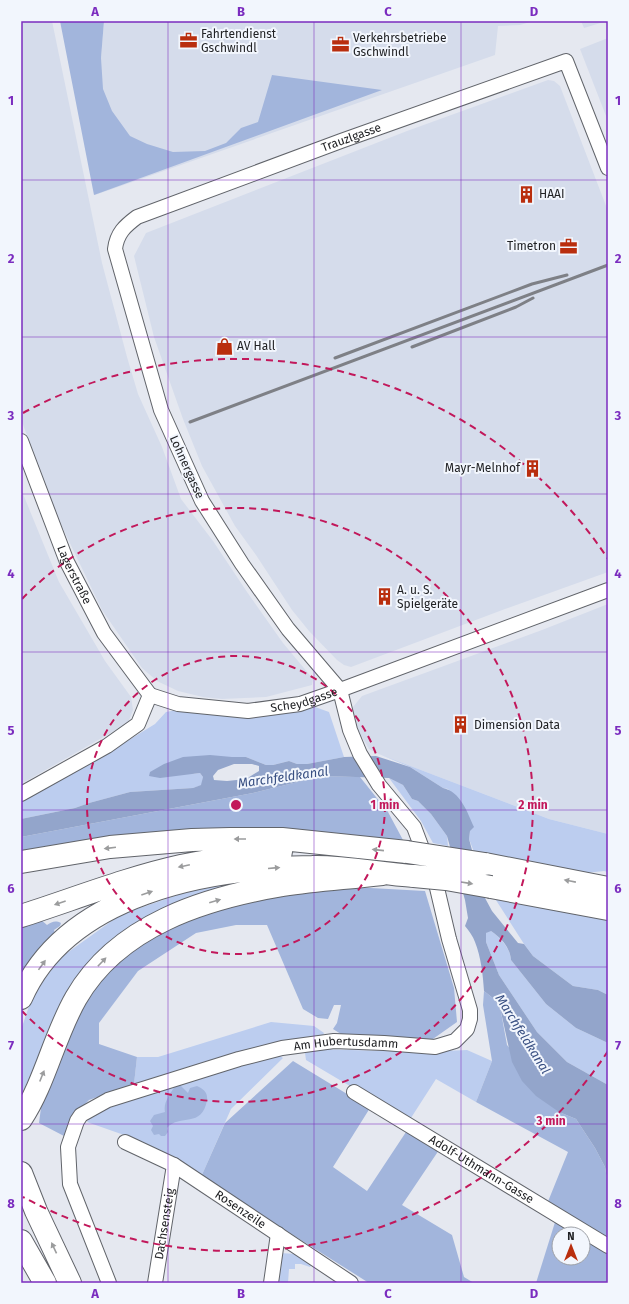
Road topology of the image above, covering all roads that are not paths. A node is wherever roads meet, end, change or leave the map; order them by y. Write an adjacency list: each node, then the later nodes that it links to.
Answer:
1 (608, 168): 2 (street, Trauzlgasse)
2 (137, 217): 5 (street, Lohnergasse)
3 (21, 441): 6 (street, Lagerstraße)
4 (608, 590): 5 (street, Scheydgasse)
5 (340, 690): 6 (street, Scheydgasse); 25 (street, Am Hubertusdamm)
6 (150, 695): 7 (street)
7 (21, 794)
8 (348, 847): 9 (highway, one-way to 9); 11 (highway, one-way to 8, bridge); 13 (highway, one-way to 13)
9 (21, 862)
10 (382, 874): 12 (highway, one-way to 12, bridge); 14 (highway, one-way to 10); 16 (highway, one-way to 10)
11 (608, 888)
12 (608, 908)
13 (21, 916)
14 (21, 998)
15 (354, 1092): 22 (street, Adolf-Uthmann-Gasse)
16 (23, 1115)
17 (125, 1142): 18 (street, Rosenzeile)
18 (174, 1166): 20 (street, Rosenzeile); 26 (street, Dachsensteig)
19 (21, 1173): 24 (highway, one-way to 19)
20 (278, 1234): 27 (street); 28 (street, Rosenzeile)
21 (21, 1241): 23 (highway)
22 (608, 1246)
23 (45, 1283)
24 (70, 1283)
25 (109, 1283)
26 (155, 1283)
27 (271, 1283)
28 (352, 1283)

